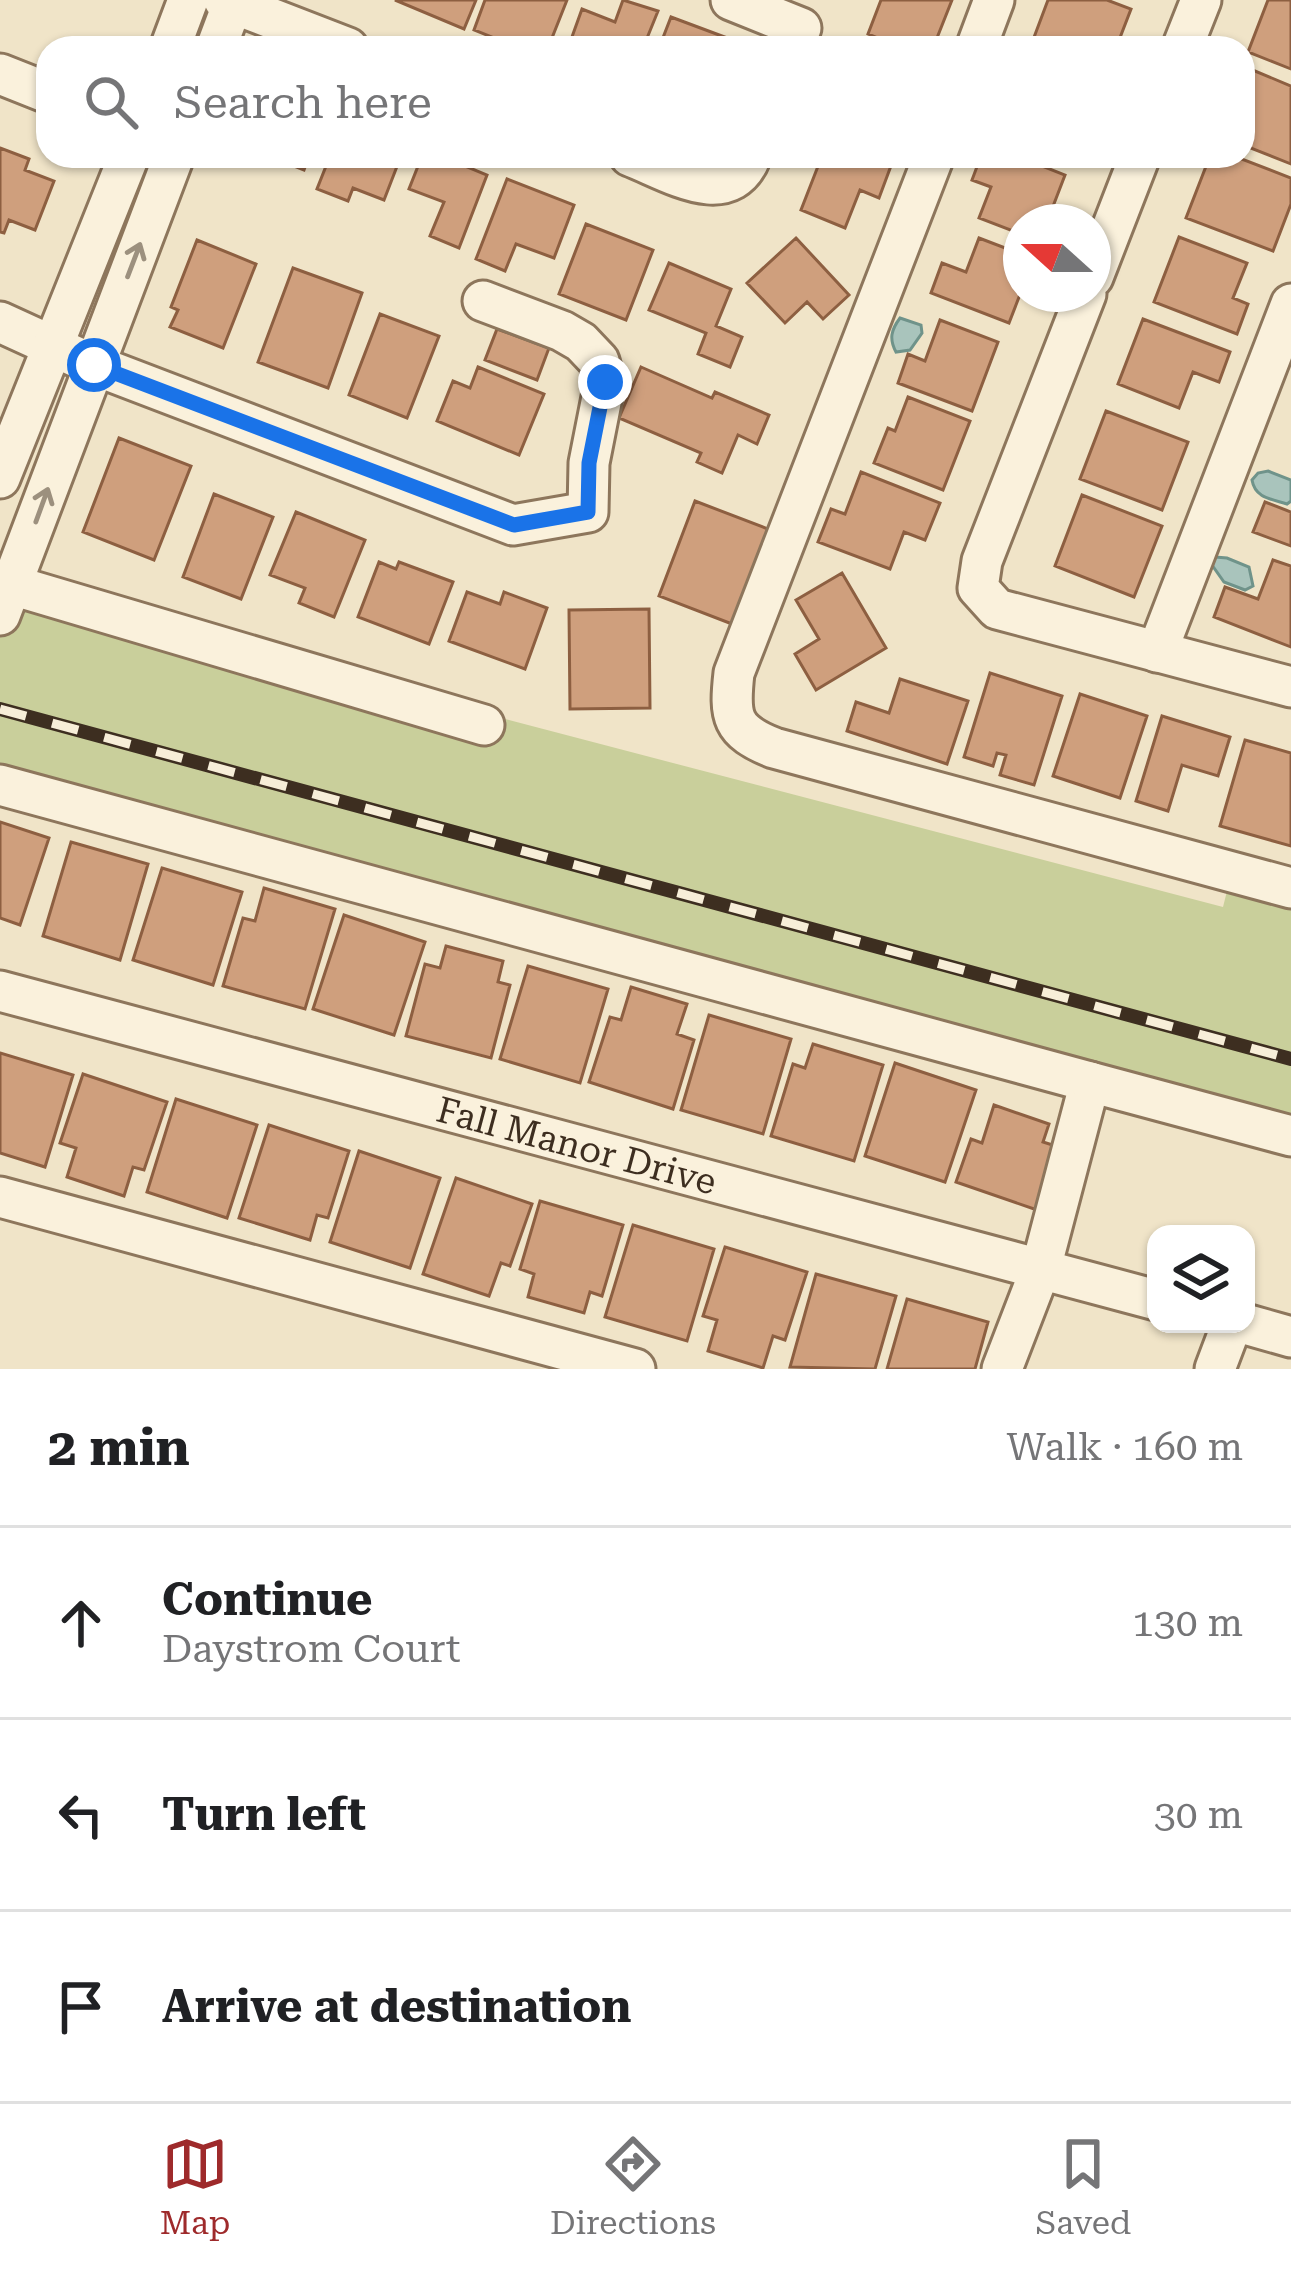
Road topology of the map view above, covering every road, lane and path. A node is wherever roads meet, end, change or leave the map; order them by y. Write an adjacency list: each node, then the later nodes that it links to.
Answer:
1 (188, 0): 7 (street)
2 (731, 0): 6 (street)
3 (994, 0): 10 (street)
4 (1201, 0): 11 (street)
5 (230, 1): 8 (street); 9 (street)
6 (802, 25)
7 (174, 36)
8 (220, 36)
9 (318, 36)
10 (980, 36)
11 (1187, 36)
12 (0, 74): 13 (street)
13 (36, 88)
14 (124, 168): 25 (street)
15 (169, 168): 26 (street, one-way to 15)
16 (661, 168): 17 (street)
17 (746, 168)
18 (929, 168): 33 (street)
19 (1135, 168): 20 (street)
20 (1111, 231)
21 (483, 301): 26 (street)
22 (1291, 304): 29 (street)
23 (1079, 312): 29 (street)
24 (0, 322): 25 (street)
25 (54, 347): 26 (street); 27 (street)
26 (94, 365): 28 (street, one-way to 26)
27 (0, 478)
28 (6, 600): 31 (street)
29 (1157, 652): 30 (street)
30 (1291, 688)
31 (484, 725)
32 (0, 785): 35 (street)
33 (1291, 888)
34 (0, 991): 38 (street, Fall Manor Drive)
35 (1090, 1082): 36 (street); 38 (street)
36 (1291, 1136)
37 (0, 1197): 43 (street)
38 (1041, 1268): 39 (street, Fall Manor Drive); 44 (street)
39 (1147, 1297)
40 (1255, 1327): 42 (street)
41 (1229, 1333): 45 (street)
42 (1291, 1336)
43 (635, 1369)
44 (1002, 1369)
45 (1215, 1369)

